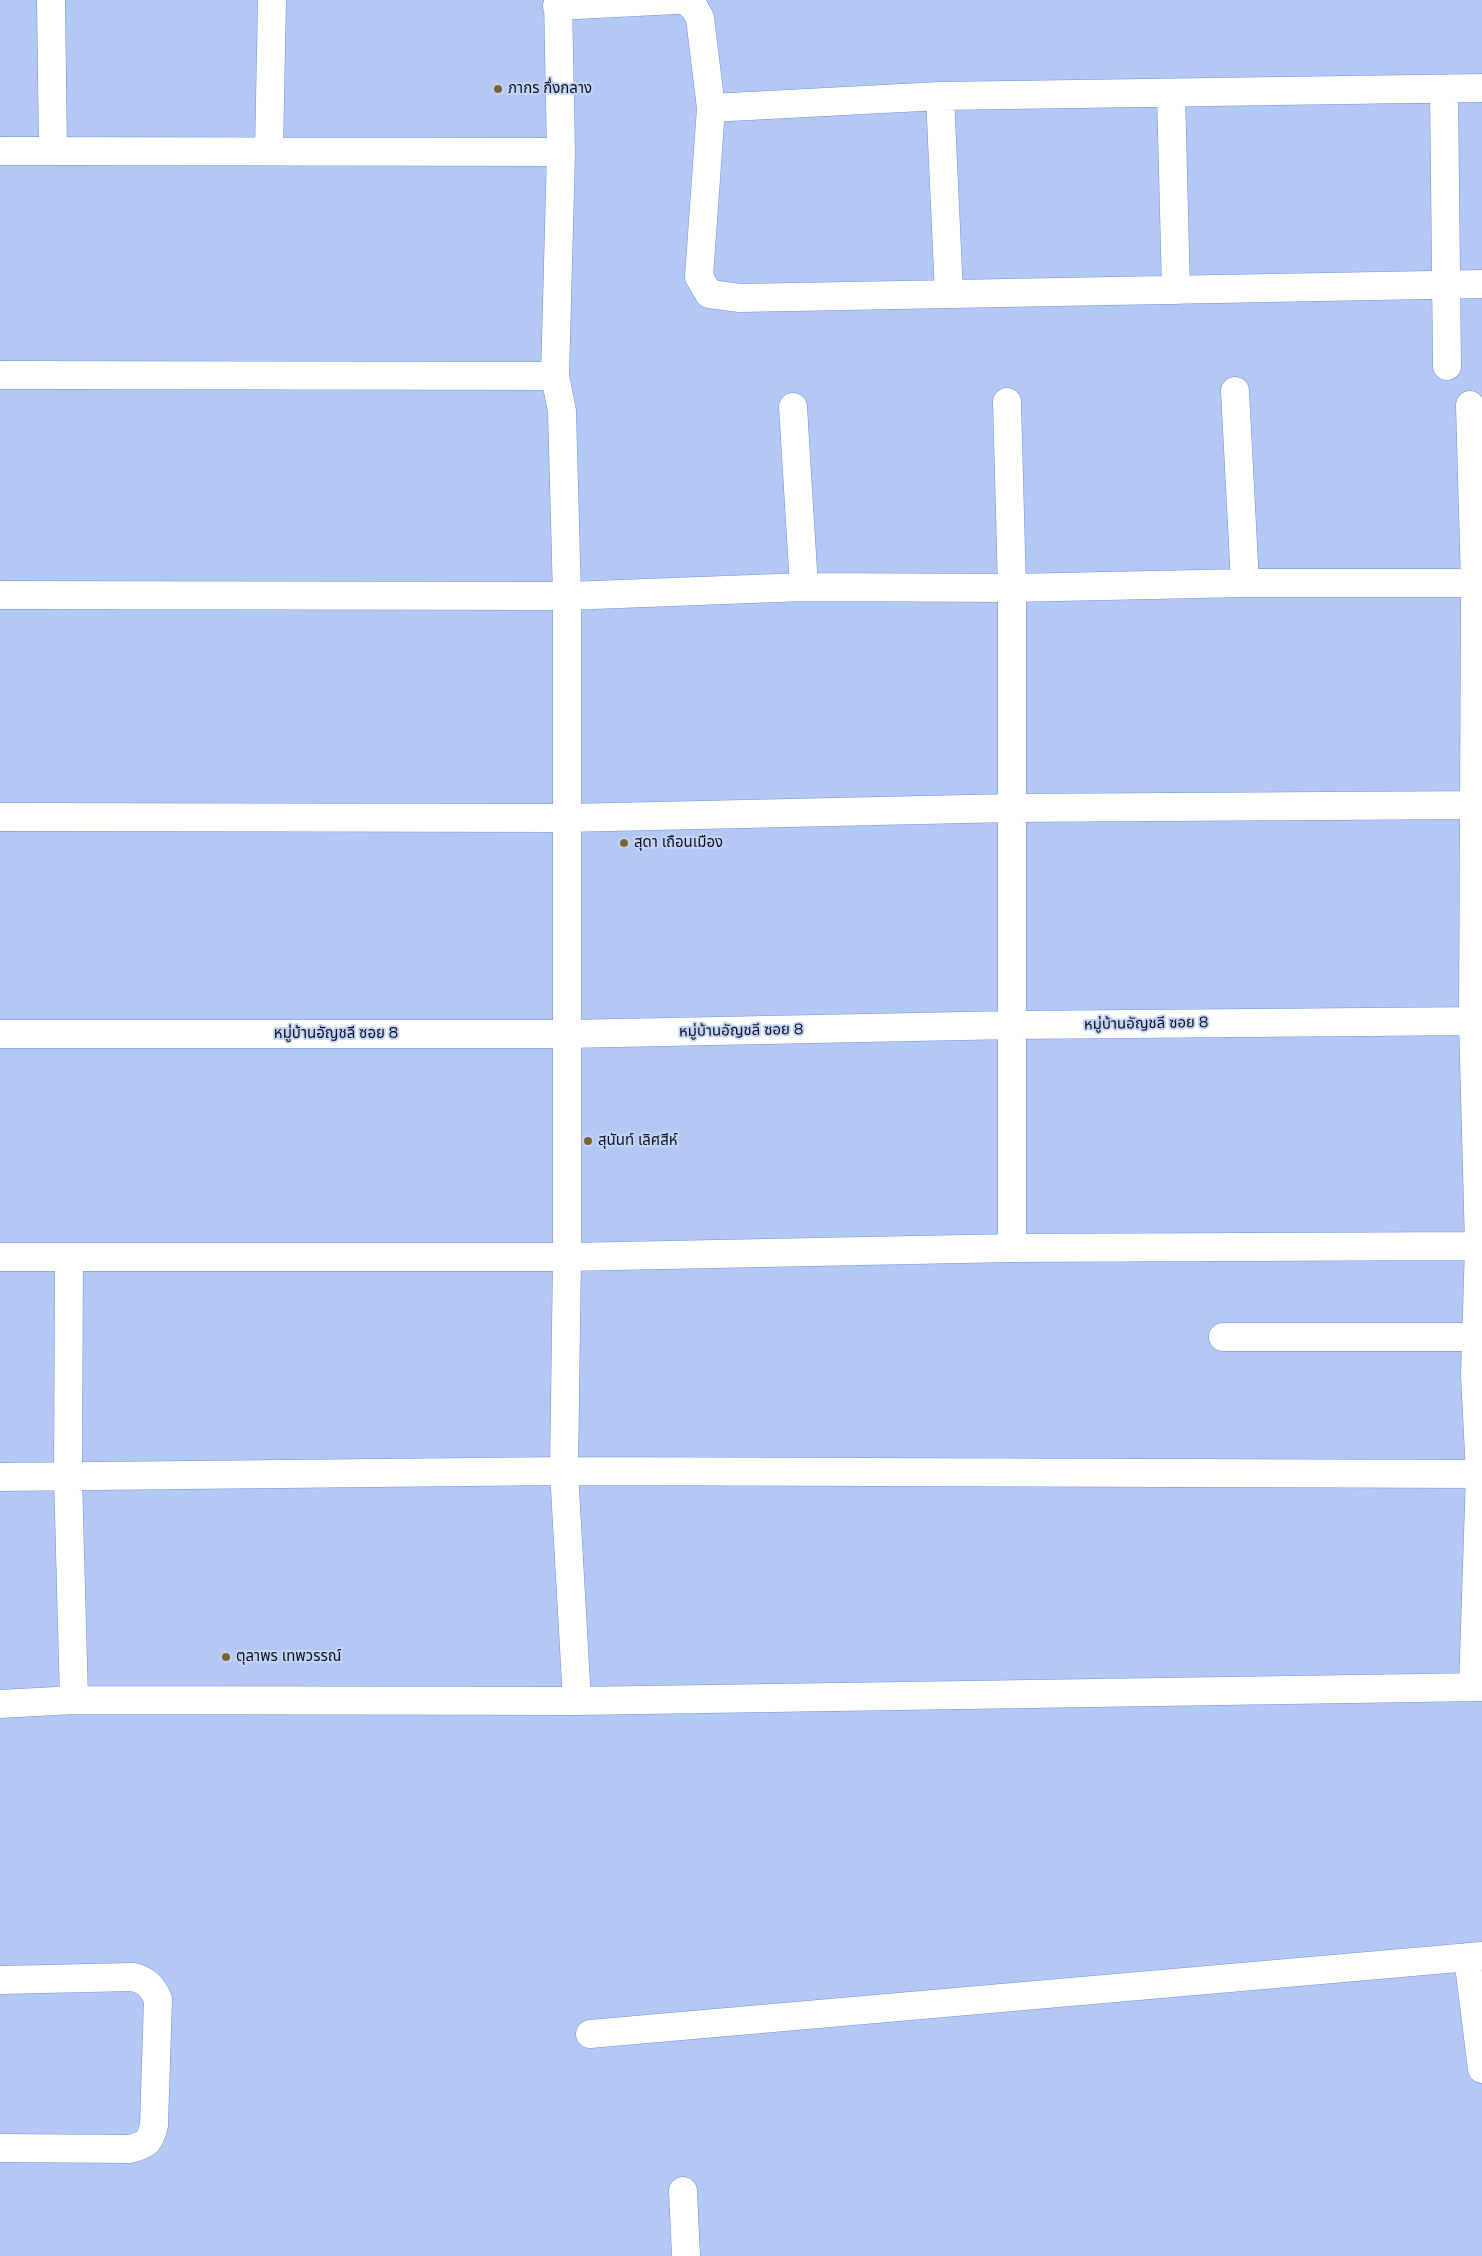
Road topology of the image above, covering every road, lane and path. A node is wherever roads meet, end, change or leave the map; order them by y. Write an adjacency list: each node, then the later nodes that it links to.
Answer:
1 (51, 0): 12 (street)
2 (272, 0): 13 (street)
3 (676, 0): 5 (street)
4 (686, 0): 10 (street)
5 (558, 3): 14 (street)
6 (1482, 88): 7 (street)
7 (1444, 89): 8 (street); 16 (street)
8 (1171, 93): 9 (street); 17 (street)
9 (940, 96): 10 (street); 18 (street)
10 (711, 108): 18 (street)
11 (0, 151): 12 (street)
12 (53, 151): 13 (street)
13 (270, 151): 14 (street)
14 (561, 152): 21 (street)
15 (1482, 284): 16 (street)
16 (1445, 285): 17 (street); 19 (street)
17 (1176, 290): 18 (street)
18 (949, 294)
19 (1447, 366)
20 (0, 375): 21 (street)
21 (555, 376): 31 (street)
22 (1235, 391): 26 (street)
23 (1007, 402): 29 (street)
24 (1470, 405): 27 (street)
25 (793, 407): 28 (street)
26 (1245, 583): 27 (street); 29 (street)
27 (1478, 583): 32 (street)
28 (804, 587): 29 (street); 31 (street)
29 (1012, 588): 33 (street)
30 (0, 596): 31 (street)
31 (567, 596): 35 (street)
32 (1478, 805): 33 (street); 36 (street)
33 (1011, 808): 35 (street); 37 (street)
34 (0, 817): 35 (street)
35 (566, 818): 39 (street)
36 (1478, 1021): 37 (street, หมู่บ้านอัญชลี ซอย 8); 40 (street)
37 (1013, 1025): 39 (street, หมู่บ้านอัญชลี ซอย 8); 41 (street)
38 (0, 1034): 39 (street, หมู่บ้านอัญชลี ซอย 8)
39 (567, 1034): 44 (street)
40 (1479, 1246): 41 (street); 46 (street)
41 (1012, 1248): 44 (street)
42 (0, 1257): 43 (street)
43 (69, 1257): 44 (street); 51 (street)
44 (567, 1257): 48 (street)
45 (1223, 1337): 46 (street)
46 (1476, 1337): 47 (street)
47 (1478, 1375): 49 (street)
48 (564, 1471): 49 (street); 51 (street); 54 (street)
49 (1481, 1474): 52 (street)
50 (0, 1476): 51 (street)
51 (68, 1477): 53 (street)
52 (1478, 1687): 54 (street)
53 (74, 1700): 54 (street); 55 (street)
54 (577, 1701)
55 (0, 1704)
56 (1475, 1956): 58 (street); 59 (street)
57 (0, 1980): 60 (street)
58 (590, 2034)
59 (1482, 2070)
60 (0, 2148)
61 (683, 2191): 62 (street)
62 (686, 2256)

